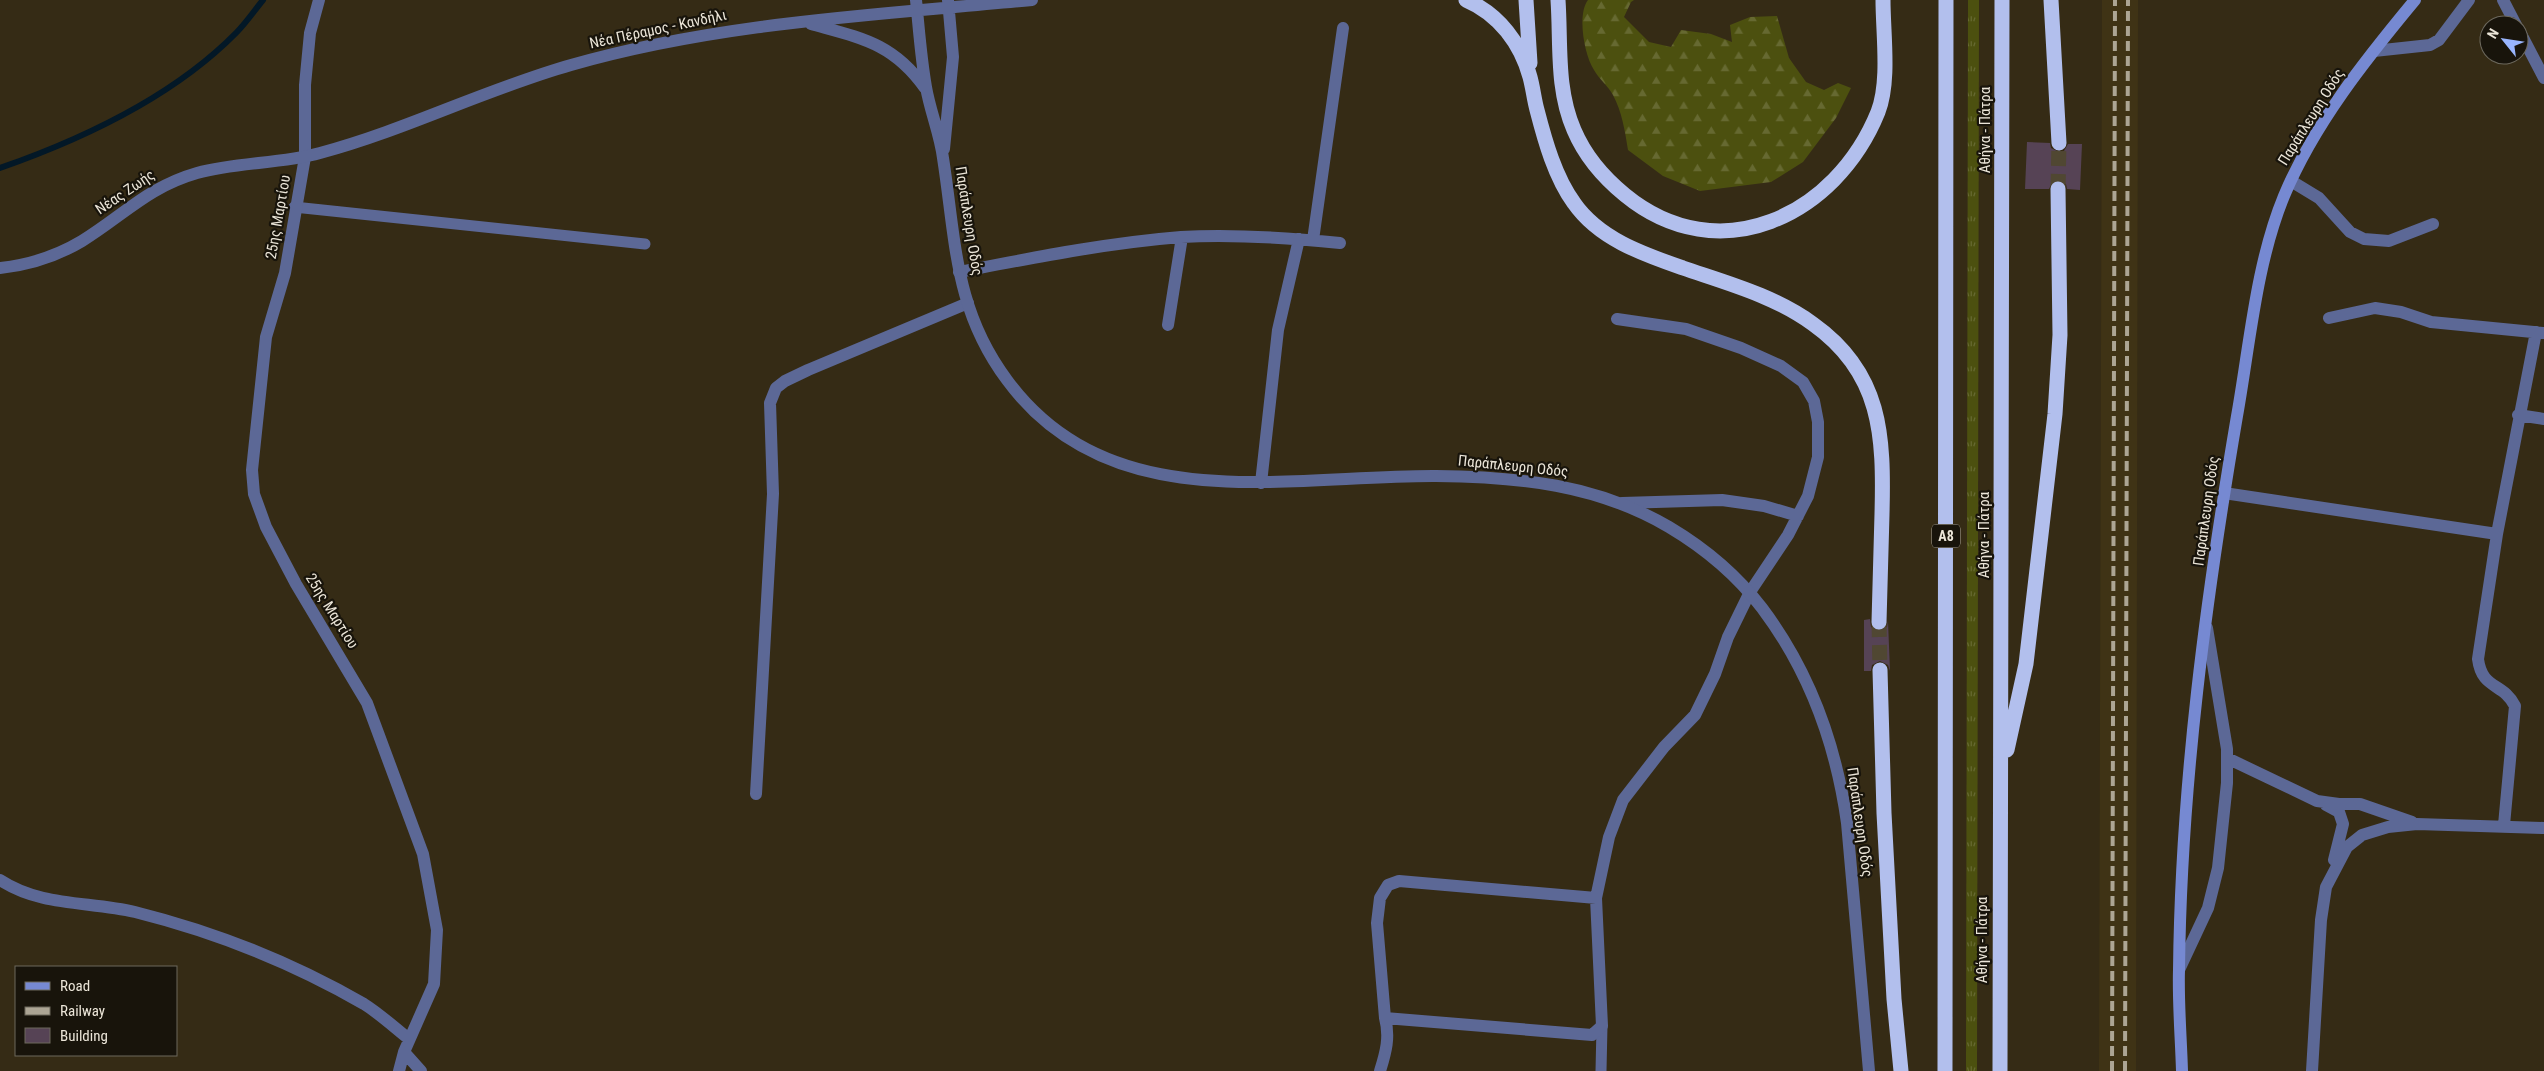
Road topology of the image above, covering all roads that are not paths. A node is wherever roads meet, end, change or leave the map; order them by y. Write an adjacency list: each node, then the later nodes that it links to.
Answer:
1 (318, 0): 25 (street, 25ης Μαρτίου)
2 (1032, 0): 13 (street, Νέα Πέραμος - Κανδήλι)
3 (1466, 0): 20 (highway)
4 (1526, 0): 20 (highway)
5 (1558, 0): 6 (highway)
6 (1883, 0)
7 (1946, 0): 74 (highway, Α8)
8 (2002, 0): 54 (highway, Αθήνα - Πάτρα)
9 (2050, 0): 23 (highway)
10 (2415, 0): 19 (main road, Παράπλευρη Οδός)
11 (2469, 0): 19 (street)
12 (2503, 0): 15 (street)
13 (948, 4): 14 (street, Νέα Πέραμος - Κανδήλι); 24 (street, Παράπλευρη Οδός)
14 (917, 5): 16 (street, Νέα Πέραμος - Κανδήλι); 22 (street, Παράπλευρη Οδός)
15 (2511, 15)
16 (804, 22): 22 (street); 25 (street, Νέα Πέραμος - Κανδήλι)
17 (1343, 28): 32 (street)
18 (2529, 49): 21 (street)
19 (2374, 51): 26 (main road, Παράπλευρη Οδός)
20 (1530, 78): 50 (highway)
21 (2544, 78)
22 (926, 89): 24 (street, Παράπλευρη Οδός)
23 (2059, 144)
24 (943, 156): 36 (street, Παράπλευρη Οδός)
25 (305, 157): 28 (street, 25ης Μαρτίου); 35 (street, Νέας Ζωής)
26 (2291, 181): 29 (street); 45 (main road, Παράπλευρη Οδός)
27 (2058, 189): 54 (highway)
28 (294, 207): 34 (lane); 66 (street, 25ης Μαρτίου)
29 (2433, 224)
30 (1182, 237): 31 (street); 36 (street); 40 (street)
31 (1299, 239): 32 (street); 44 (street)
32 (1313, 240): 33 (street)
33 (1340, 243)
34 (645, 244)
35 (0, 268)
36 (959, 272): 37 (street, Παράπλευρη Οδός)
37 (968, 303): 44 (street, Παράπλευρη Οδός); 55 (street)
38 (2329, 318): 41 (street)
39 (1617, 319): 47 (street)
40 (1168, 325)
41 (2540, 332): 42 (street)
42 (2518, 415): 43 (street); 48 (street)
43 (2544, 419)
44 (1261, 483): 46 (street, Παράπλευρη Οδός)
45 (2224, 493): 48 (street); 51 (main road, Παράπλευρη Οδός)
46 (1622, 503): 47 (street); 49 (street, Παράπλευρη Οδός)
47 (1798, 516): 49 (street)
48 (2496, 534): 58 (street)
49 (1750, 592): 62 (street); 72 (street, Παράπλευρη Οδός)
50 (1879, 622)
51 (2206, 625): 53 (street); 63 (main road, Παράπλευρη Οδός)
52 (1880, 670): 73 (highway)
53 (2227, 758): 56 (street); 63 (street)
54 (2000, 779): 75 (highway, Αθήνα - Πάτρα)
55 (756, 794)
56 (2317, 800): 57 (street); 61 (street)
57 (2417, 824): 58 (street); 61 (street)
58 (2504, 825): 59 (street)
59 (2544, 828)
60 (0, 880): 66 (street)
61 (2326, 887): 77 (street)
62 (1596, 898): 64 (street); 65 (street)
63 (2179, 970): 76 (main road, Παράπλευρη Οδός)
64 (1385, 1018): 65 (street); 70 (street)
65 (1602, 1026): 71 (lane)
66 (410, 1039): 67 (street, 25ης Μαρτίου)
67 (404, 1052): 68 (street, 25ης Μαρτίου); 69 (street)
68 (399, 1071)
69 (421, 1071)
70 (1380, 1071)
71 (1601, 1071)
72 (1869, 1071)
73 (1901, 1071)
74 (1945, 1071)
75 (2000, 1071)
76 (2182, 1071)
77 (2312, 1071)

